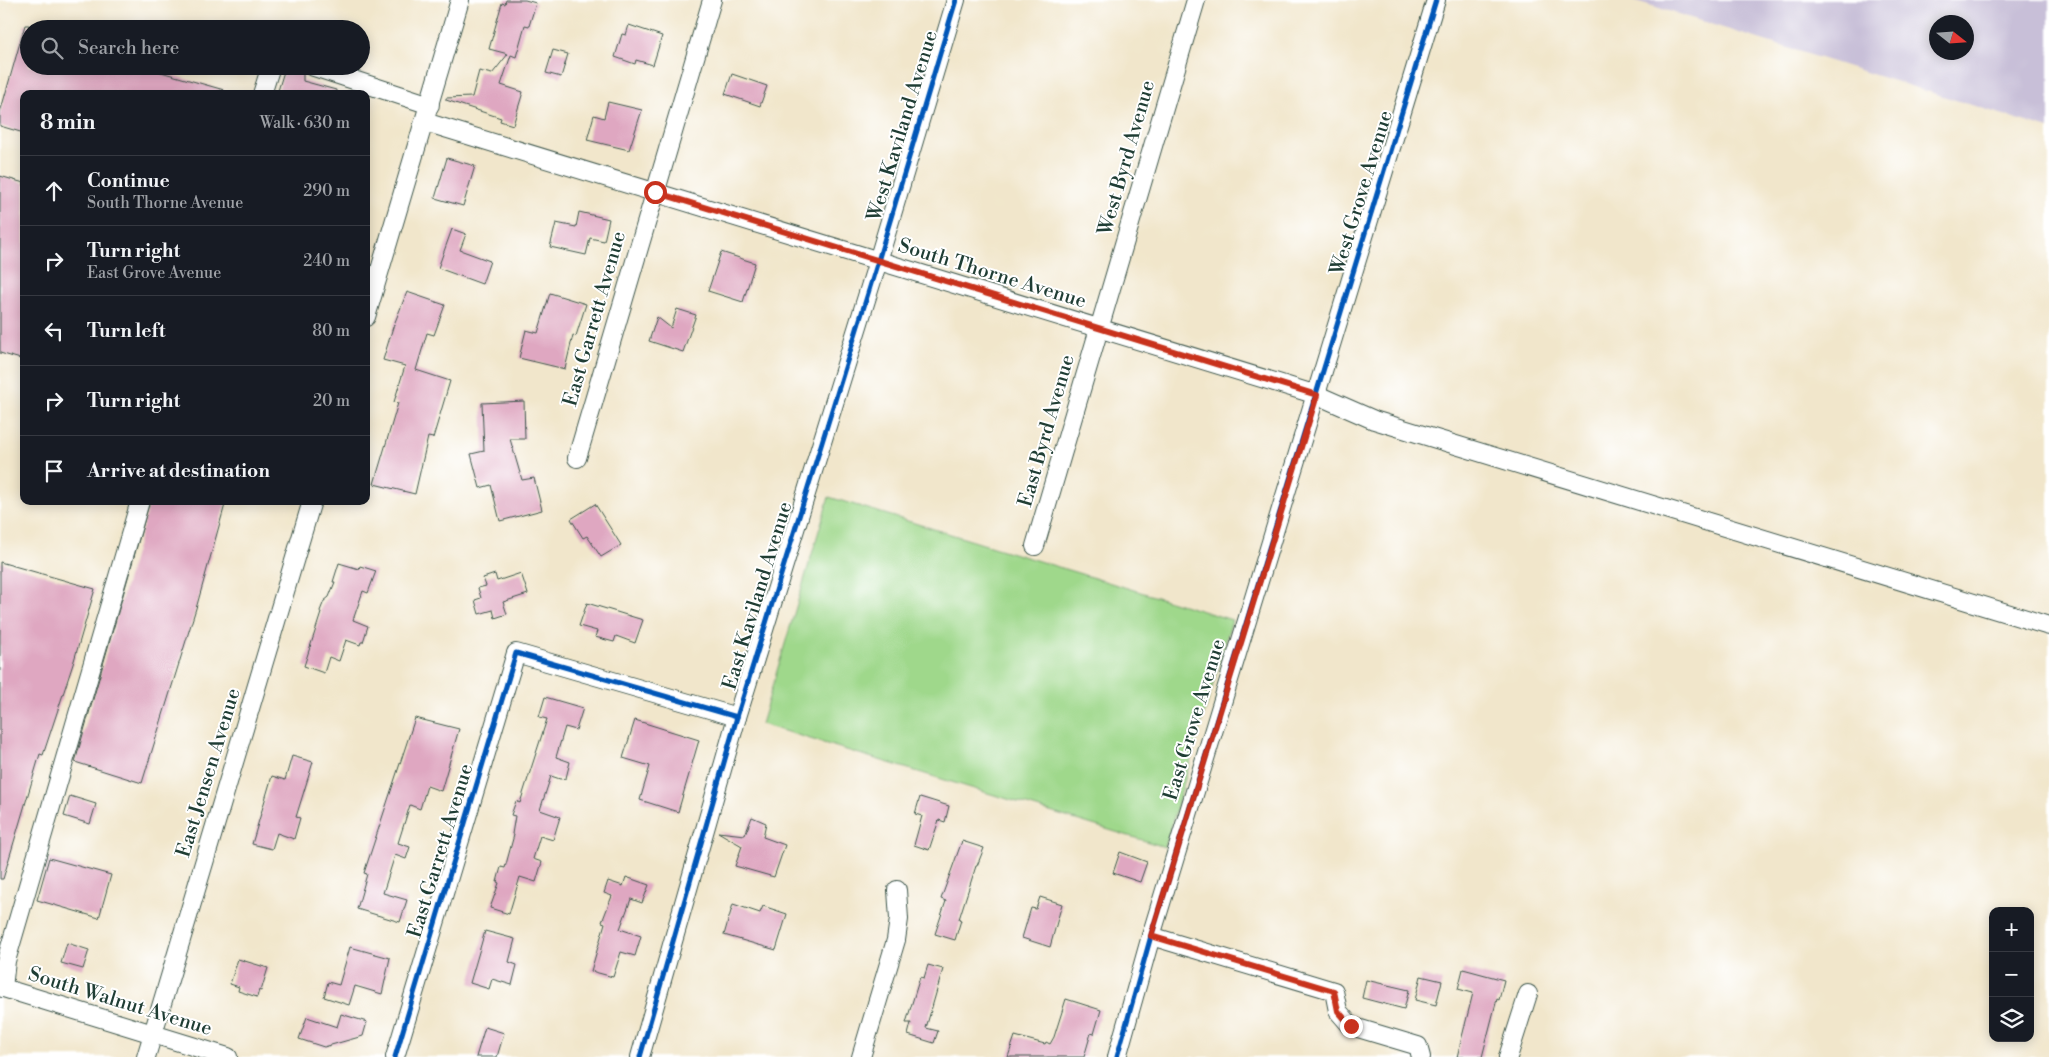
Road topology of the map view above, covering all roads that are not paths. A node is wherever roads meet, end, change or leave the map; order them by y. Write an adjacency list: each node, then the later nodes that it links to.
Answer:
1 (460, 0): 9 (street)
2 (712, 0): 11 (street, East Garrett Avenue)
3 (956, 0): 12 (street, West Kaviland Avenue)
4 (1196, 0): 15 (street, West Byrd Avenue)
5 (1436, 0): 16 (street, West Grove Avenue)
6 (268, 75): 8 (street)
7 (338, 75): 9 (street)
8 (263, 90)
9 (430, 105): 10 (street)
10 (425, 122): 11 (street, South Thorne Avenue); 13 (street)
11 (655, 192): 12 (street, South Thorne Avenue); 17 (street, East Garrett Avenue)
12 (878, 261): 15 (street, South Thorne Avenue); 22 (street, East Kaviland Avenue)
13 (373, 268): 14 (street)
14 (370, 289)
15 (1100, 329): 16 (street, South Thorne Avenue); 20 (street, East Byrd Avenue)
16 (1317, 395): 21 (street, South Thorne Avenue); 24 (street, East Grove Avenue)
17 (577, 458)
18 (139, 505): 25 (street)
19 (311, 505): 27 (street, East Jensen Avenue)
20 (1036, 546)
21 (2049, 626)
22 (737, 717): 30 (street, East Garrett Avenue); 31 (street, East Kaviland Avenue)
23 (896, 890): 32 (street)
24 (1151, 936): 33 (street, East Grove Avenue); 34 (street)
25 (2, 988): 27 (street, South Walnut Avenue)
26 (1528, 994): 35 (street)
27 (153, 1034): 28 (street, South Walnut Avenue); 29 (street, East Jensen Avenue)
28 (216, 1055)
29 (146, 1057)
30 (395, 1057)
31 (640, 1057)
32 (861, 1057)
33 (1117, 1057)
34 (1421, 1057)
35 (1508, 1057)

